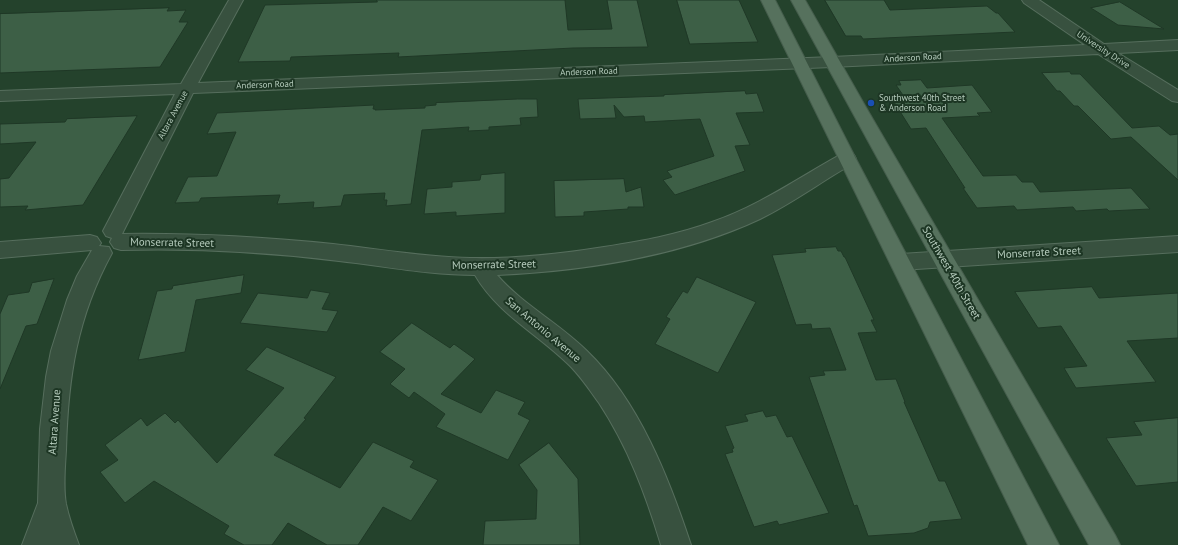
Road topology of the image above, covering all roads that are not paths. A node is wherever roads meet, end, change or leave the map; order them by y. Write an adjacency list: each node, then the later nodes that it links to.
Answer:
1 (236, 0): 9 (street, Altara Avenue)
2 (768, 0): 8 (main road)
3 (798, 0): 7 (main road, Southwest 40th Street)
4 (1029, 0): 6 (street, University Drive)
5 (1178, 45): 6 (street, Anderson Road)
6 (1101, 49): 7 (street, Anderson Road); 11 (street, University Drive)
7 (832, 62): 8 (street, Anderson Road); 16 (main road, Southwest 40th Street)
8 (799, 63): 9 (street, Anderson Road); 12 (main road)
9 (187, 88): 10 (street, Anderson Road); 13 (street, Altara Avenue)
10 (0, 96)
11 (1178, 97)
12 (847, 159): 17 (main road); 18 (street, Monserrate Street)
13 (106, 242): 15 (street, Monserrate Street); 18 (street, Monserrate Street); 19 (street, Altara Avenue)
14 (1178, 244): 16 (street, Monserrate Street)
15 (0, 250)
16 (943, 259): 17 (street, Monserrate Street); 24 (main road, Southwest 40th Street)
17 (901, 262): 23 (main road)
18 (481, 267): 22 (street, San Antonio Avenue)
19 (52, 503): 20 (street, Altara Avenue); 21 (street, Altara Avenue)
20 (37, 545)
21 (64, 545)
22 (676, 545)
23 (1044, 545)
24 (1105, 545)

